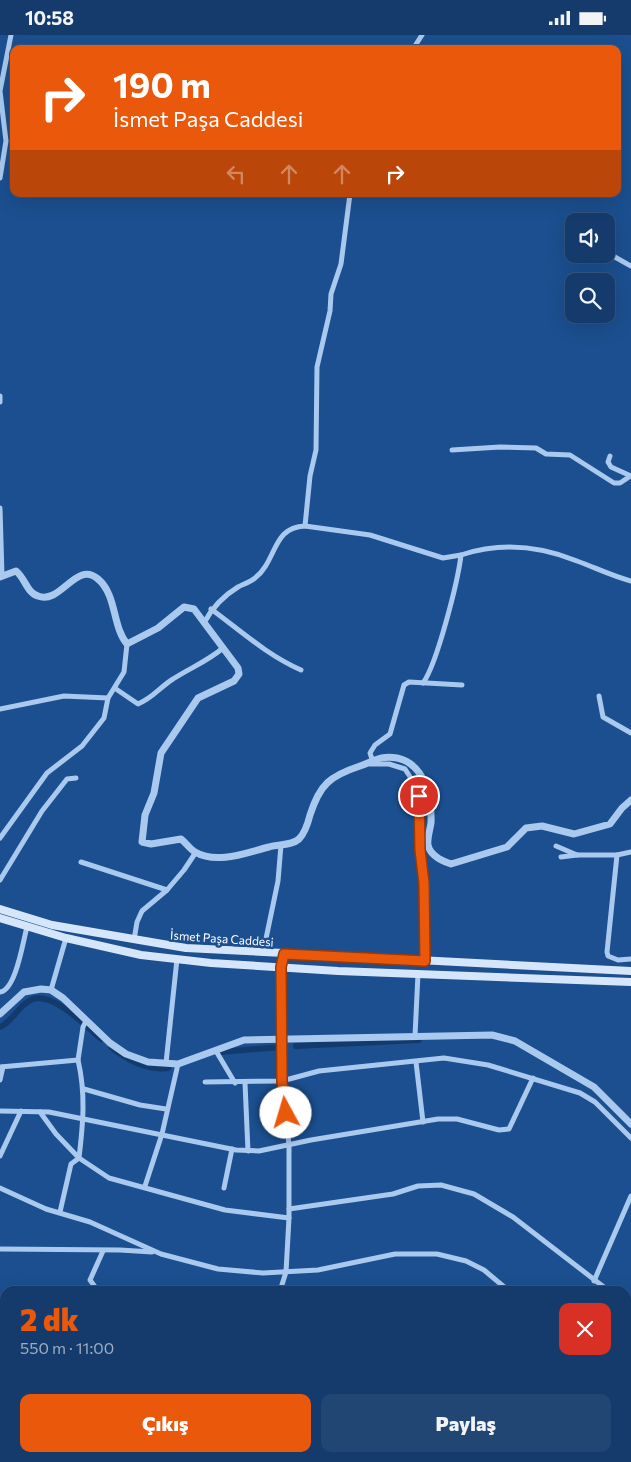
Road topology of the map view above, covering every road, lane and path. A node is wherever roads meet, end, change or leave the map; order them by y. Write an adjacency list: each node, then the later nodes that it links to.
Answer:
1 (11, 35): 2 (street)
2 (0, 178)
3 (350, 197): 12 (street)
4 (615, 257): 5 (street)
5 (631, 266)
6 (0, 396): 7 (street)
7 (0, 402)
8 (452, 450): 10 (street)
9 (610, 456): 10 (street)
10 (630, 476)
11 (0, 508): 14 (street)
12 (305, 526): 13 (street); 16 (street)
13 (461, 555): 15 (street); 21 (street)
14 (1, 575): 18 (street)
15 (631, 581)
16 (211, 609): 17 (street); 20 (street)
17 (203, 623): 18 (street); 19 (street)
18 (127, 644): 23 (street)
19 (224, 649): 23 (street); 35 (street)
20 (301, 670)
21 (423, 683): 22 (street); 28 (street)
22 (462, 685)
23 (116, 689): 25 (street)
24 (599, 696): 27 (street)
25 (108, 698): 26 (street); 32 (street)
26 (0, 709)
27 (631, 733)
28 (372, 759): 29 (street); 31 (street)
29 (363, 765): 33 (street); 52 (street)
30 (76, 778): 41 (street)
31 (631, 800)
32 (0, 839)
33 (281, 845): 35 (street); 48 (street)
34 (556, 846): 37 (street)
35 (196, 852): 42 (street)
36 (631, 852): 38 (street)
37 (577, 855): 38 (street); 39 (street)
38 (617, 855): 51 (street)
39 (561, 857)
40 (81, 862): 42 (street)
41 (0, 881)
42 (167, 889): 47 (street)
43 (0, 909): 47 (main road, İsmet Paşa Caddesi)
44 (0, 918): 45 (main road)
45 (28, 927): 46 (main road); 58 (street)
46 (66, 938): 50 (main road); 57 (street)
47 (134, 941): 48 (main road, İsmet Paşa Caddesi)
48 (263, 953): 49 (main road, İsmet Paşa Caddesi)
49 (284, 954): 52 (main road, İsmet Paşa Caddesi); 53 (street)
50 (177, 959): 53 (main road); 66 (street)
51 (631, 959)
52 (425, 961): 54 (main road, İsmet Paşa Caddesi)
53 (281, 967): 55 (main road); 62 (street)
54 (631, 971)
55 (418, 974): 56 (main road); 61 (street)
56 (631, 982)
57 (51, 990): 59 (street); 60 (street)
58 (0, 992)
59 (0, 1014)
60 (85, 1023): 64 (street); 66 (street)
61 (415, 1036): 62 (street); 82 (street)
62 (283, 1038): 63 (street); 71 (street)
63 (216, 1051): 67 (street); 73 (street)
64 (78, 1061): 68 (street); 75 (street)
65 (416, 1062): 69 (street); 71 (street); 81 (street)
66 (166, 1063): 67 (street)
67 (178, 1064): 76 (street)
68 (1, 1067): 70 (street)
69 (533, 1078): 81 (street); 84 (street)
70 (0, 1080)
71 (282, 1081): 74 (street); 85 (street)
72 (205, 1082): 73 (street)
73 (235, 1083): 74 (street)
74 (245, 1083): 87 (street)
75 (84, 1089): 76 (street); 80 (street)
76 (166, 1109): 83 (street)
77 (0, 1111): 78 (street)
78 (21, 1111): 79 (street); 88 (street)
79 (40, 1111): 80 (street); 89 (street)
80 (83, 1118): 83 (street); 89 (street)
81 (423, 1122): 85 (street)
82 (631, 1124)
83 (162, 1134): 86 (street); 90 (street)
84 (631, 1138)
85 (289, 1145): 87 (street); 94 (street)
86 (232, 1149): 87 (street); 92 (street)
87 (248, 1151)
88 (0, 1156)
89 (79, 1157): 90 (street); 95 (street)
90 (145, 1187): 96 (street)
91 (0, 1188): 95 (street)
92 (224, 1188)
93 (631, 1195): 101 (street)
94 (289, 1209): 96 (street); 101 (street)
95 (60, 1212): 99 (street)
96 (289, 1218): 100 (street)
97 (0, 1249): 98 (street)
98 (103, 1251): 99 (street); 102 (street)
99 (161, 1254): 100 (street)
100 (286, 1272): 103 (street); 104 (street)
101 (594, 1281): 105 (street)
102 (94, 1286)
103 (282, 1286)
104 (503, 1286)
105 (602, 1286)

